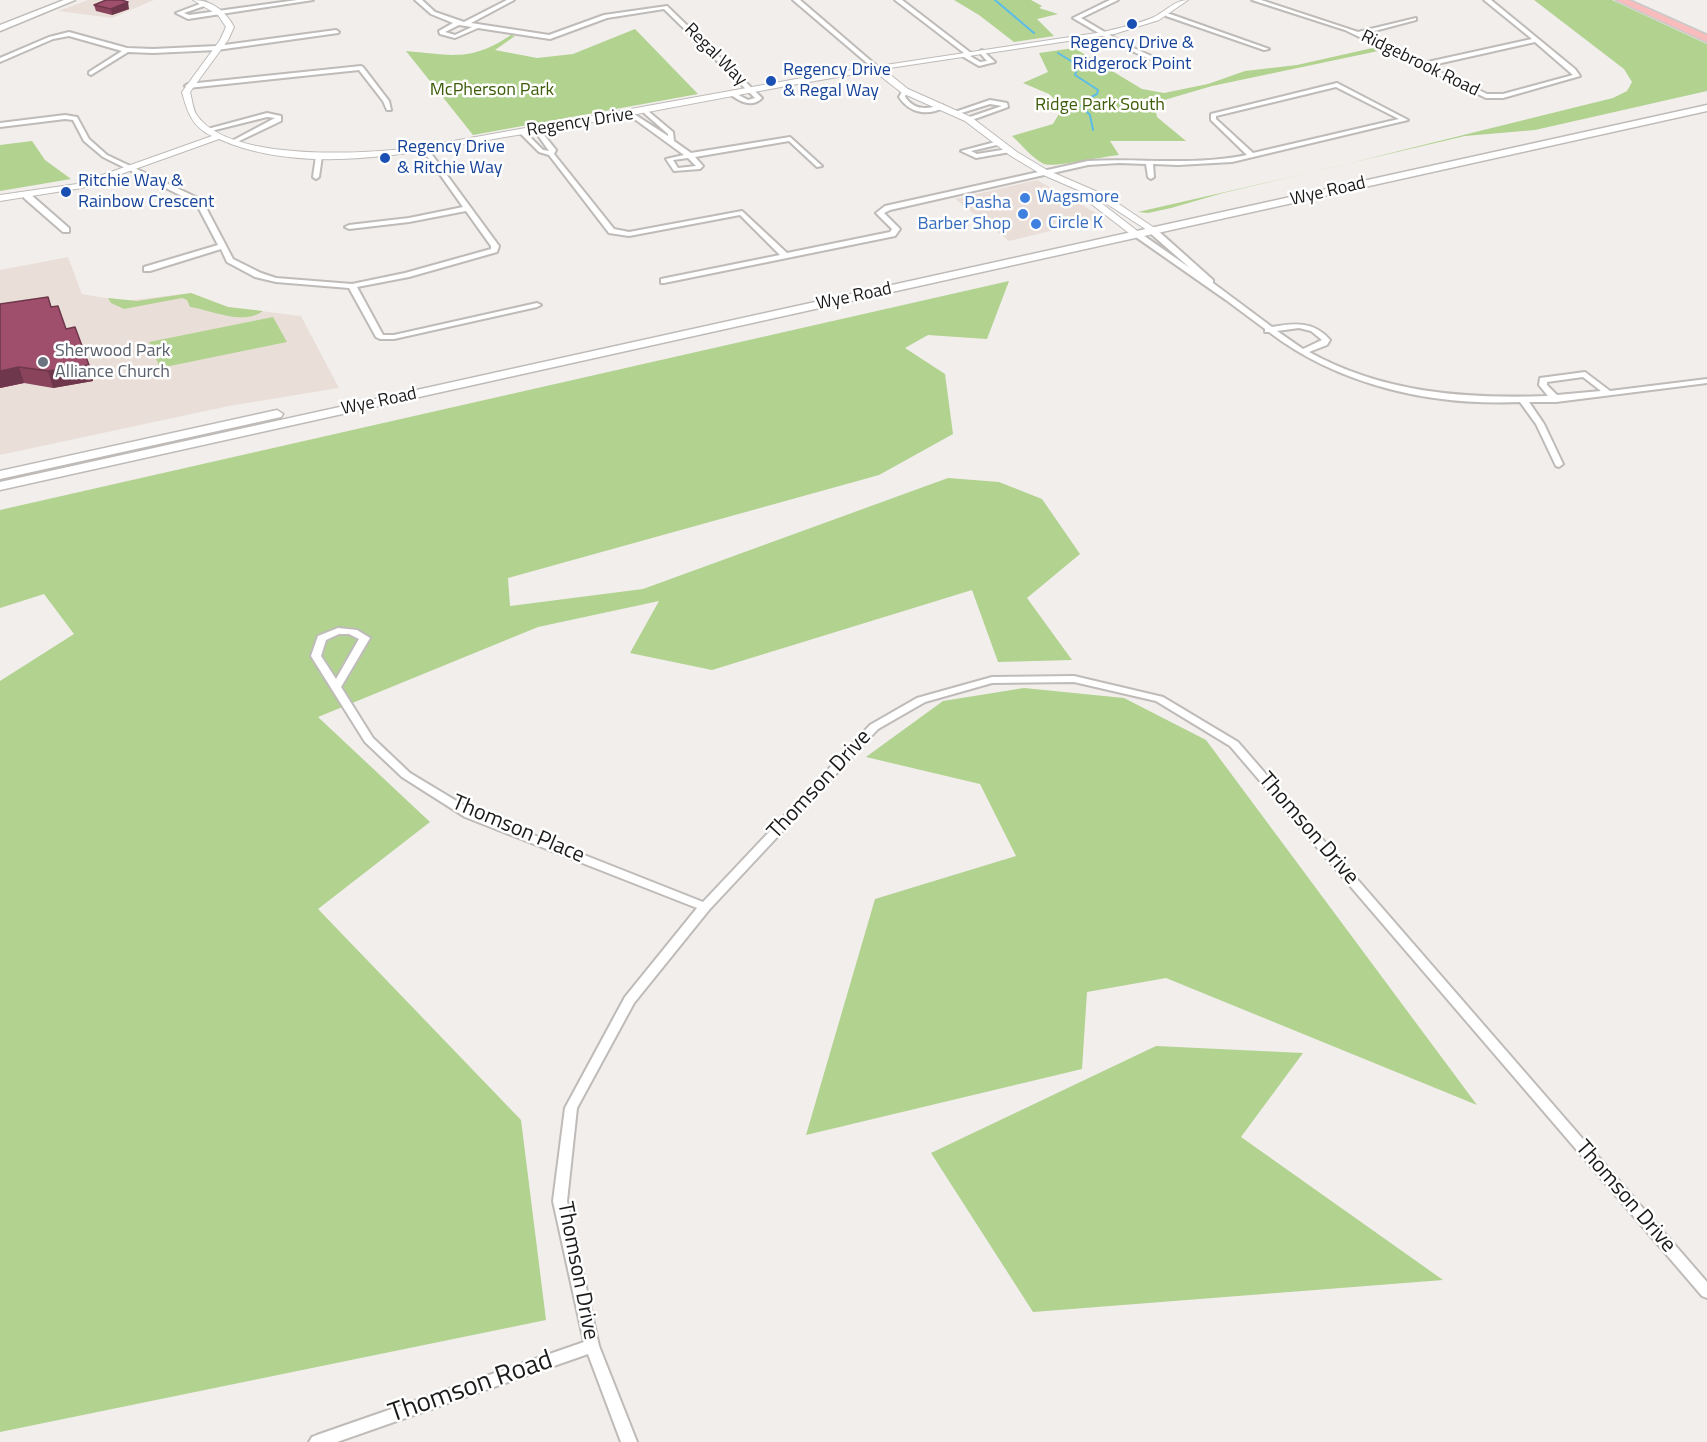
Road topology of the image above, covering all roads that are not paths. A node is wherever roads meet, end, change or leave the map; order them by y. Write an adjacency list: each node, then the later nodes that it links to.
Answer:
1 (57, 0): 18 (main road)
2 (71, 0): 22 (main road)
3 (310, 0): 15 (street)
4 (418, 0): 19 (street)
5 (511, 0): 19 (street)
6 (796, 0): 36 (street)
7 (898, 0): 32 (street)
8 (1115, 0): 25 (street)
9 (1184, 0): 16 (street, Regency Drive)
10 (1255, 0): 24 (street, Ridgebrook Road)
11 (1486, 0): 27 (street, Ridgebrook Road)
12 (1621, 0): 26 (main road)
13 (1648, 0): 21 (main road)
14 (201, 2): 15 (street); 15 (street)
15 (220, 13): 28 (street)
16 (1168, 15): 25 (street, Regency Drive); 29 (street)
17 (1414, 19): 24 (street)
18 (0, 22)
19 (462, 23): 20 (street, Regal Way); 20 (street, Regal Way)
20 (476, 27): 39 (street, Regal Way)
21 (1707, 27)
22 (0, 28)
23 (336, 32): 28 (street)
24 (1358, 33): 34 (street, Ridgebrook Road)
25 (1103, 34): 31 (street, Regency Drive); 35 (street)
26 (1707, 37)
27 (1536, 40): 34 (street); 34 (street, Ridgebrook Road)
28 (217, 48): 30 (street); 38 (street)
29 (1266, 49)
30 (128, 50): 33 (street); 37 (street)
31 (982, 52): 32 (street, Regency Drive); 32 (street, Regency Drive)
32 (966, 55): 36 (street, Regency Drive)
33 (0, 60)
34 (1422, 65)
35 (1171, 67)
36 (876, 68): 39 (street, Regency Drive); 40 (street)
37 (91, 73)
38 (188, 86): 44 (street); 50 (street, Regency Drive)
39 (750, 90): 45 (street, Regency Drive)
40 (905, 91): 42 (street); 42 (street)
41 (1707, 100): 73 (main road, Wye Road)
42 (942, 108): 46 (street)
43 (1707, 108): 75 (main road, Wye Road)
44 (389, 109)
45 (646, 112): 47 (street, Regency Drive); 54 (street)
46 (955, 113): 48 (street); 48 (street)
47 (632, 115): 51 (street, Regency Drive); 54 (street)
48 (969, 119): 56 (street)
49 (0, 125): 64 (street)
50 (207, 130): 53 (street, Regency Drive); 55 (street)
51 (538, 131): 52 (street, Regency Drive); 59 (street)
52 (523, 133): 57 (street, Regency Drive); 59 (street)
53 (219, 136): 55 (street, Regency Drive); 64 (street)
54 (670, 140): 63 (street)
55 (233, 142): 60 (street, Regency Drive)
56 (999, 143): 58 (street); 58 (street)
57 (424, 149): 60 (street, Regency Drive); 71 (street)
58 (1011, 153): 65 (street); 66 (street)
59 (551, 154): 77 (street)
60 (319, 156): 67 (street)
61 (1252, 156): 61 (street); 62 (street)
62 (1149, 162): 65 (street); 68 (street)
63 (819, 166)
64 (129, 170): 69 (street); 76 (street)
65 (1044, 172): 66 (street); 73 (street)
66 (1034, 175): 73 (street); 77 (street)
67 (316, 177)
68 (1151, 177)
69 (27, 196): 70 (street); 74 (street)
70 (0, 198)
71 (468, 208): 72 (street); 80 (street)
72 (349, 227)
73 (1136, 228): 75 (main road, Wye Road); 81 (street); 90 (main road, Wye Road); 91 (main road, Wye Road)
74 (66, 231)
75 (1153, 231): 81 (street)
76 (221, 247): 78 (street); 80 (street)
77 (786, 256): 79 (street)
78 (147, 269)
79 (664, 281)
80 (352, 286): 82 (street)
81 (1216, 289): 83 (street)
82 (537, 305)
83 (1268, 330): 84 (street); 84 (street)
84 (1302, 352): 88 (street)
85 (1707, 381): 86 (street)
86 (1608, 393): 87 (street); 87 (street)
87 (1556, 399): 88 (street)
88 (1524, 401): 89 (street)
89 (1559, 464)
90 (0, 475)
91 (0, 486)
92 (336, 687): 92 (street, Thomson Place); 93 (street, Thomson Place)
93 (705, 907): 94 (street, Thomson Drive); 95 (street, Thomson Drive)
94 (1707, 1292)
95 (592, 1346): 96 (street, Thomson Road); 97 (street, Thomson Drive)
96 (317, 1442)
97 (628, 1442)

